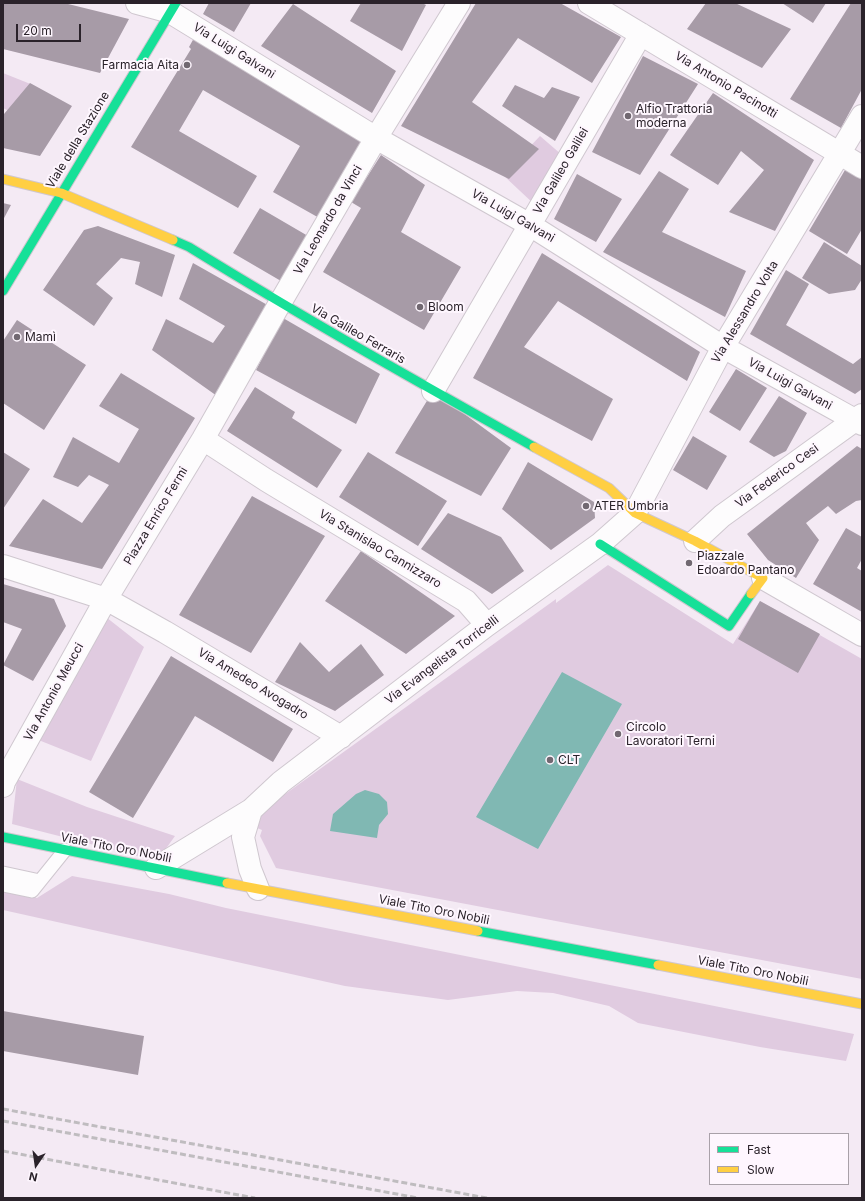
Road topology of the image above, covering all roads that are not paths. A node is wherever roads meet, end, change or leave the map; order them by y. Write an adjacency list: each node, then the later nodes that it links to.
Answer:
1 (137, 3): 4 (street, Via Luigi Galvani)
2 (459, 3): 7 (street, Via Leonardo da Vinci)
3 (589, 3): 5 (street, Via Antonio Pacinotti)
4 (173, 7): 7 (street, Via Luigi Galvani); 11 (street, Viale della Stazione)
5 (641, 34): 8 (street, Via Antonio Pacinotti); 12 (street, Via Galileo Galilei)
6 (862, 116): 8 (street, Via Alessandro Volta)
7 (376, 138): 12 (street, Via Luigi Galvani); 14 (street, Via Leonardo da Vinci)
8 (840, 154): 9 (street, Via Antonio Pacinotti); 15 (street, Via Alessandro Volta)
9 (862, 167)
10 (3, 179): 11 (street, Via Galileo Ferraris)
11 (60, 192): 13 (street, Viale della Stazione); 14 (street, Via Galileo Ferraris)
12 (530, 225): 15 (street, Via Luigi Galvani); 16 (street, Via Galileo Galilei)
13 (3, 291)
14 (280, 303): 16 (street, Via Galileo Ferraris); 18 (street, Via Leonardo da Vinci)
15 (723, 347): 17 (street, Via Luigi Galvani); 19 (street, Via Alessandro Volta)
16 (433, 391): 19 (street, Via Galileo Ferraris)
17 (860, 420): 20 (street, Via Federico Cesi)
18 (203, 439): 24 (street, Piazza Enrico Fermi); 25 (street, Via Stanislao Cannizzaro)
19 (635, 513): 20 (street); 21 (street, Via Evangelista Torricelli)
20 (695, 540): 23 (street)
21 (600, 544): 23 (street); 25 (street, Via Evangelista Torricelli)
22 (3, 566): 24 (street)
23 (763, 578): 26 (street)
24 (106, 599): 27 (street, Via Amedeo Avogadro); 28 (street, Via Antonio Meucci)
25 (487, 625): 27 (street, Via Evangelista Torricelli)
26 (862, 635)
27 (341, 736): 29 (street, Via Evangelista Torricelli)
28 (3, 786)
29 (251, 810): 32 (street, Via Evangelista Torricelli); 36 (street)
30 (3, 837): 31 (street, Viale Tito Oro Nobili)
31 (65, 850): 32 (street, Viale Tito Oro Nobili); 34 (lane)
32 (156, 868): 36 (street, Viale Tito Oro Nobili)
33 (3, 873): 34 (lane)
34 (40, 880): 35 (lane)
35 (3, 885)
36 (258, 889): 37 (street, Viale Tito Oro Nobili)
37 (862, 1004)

